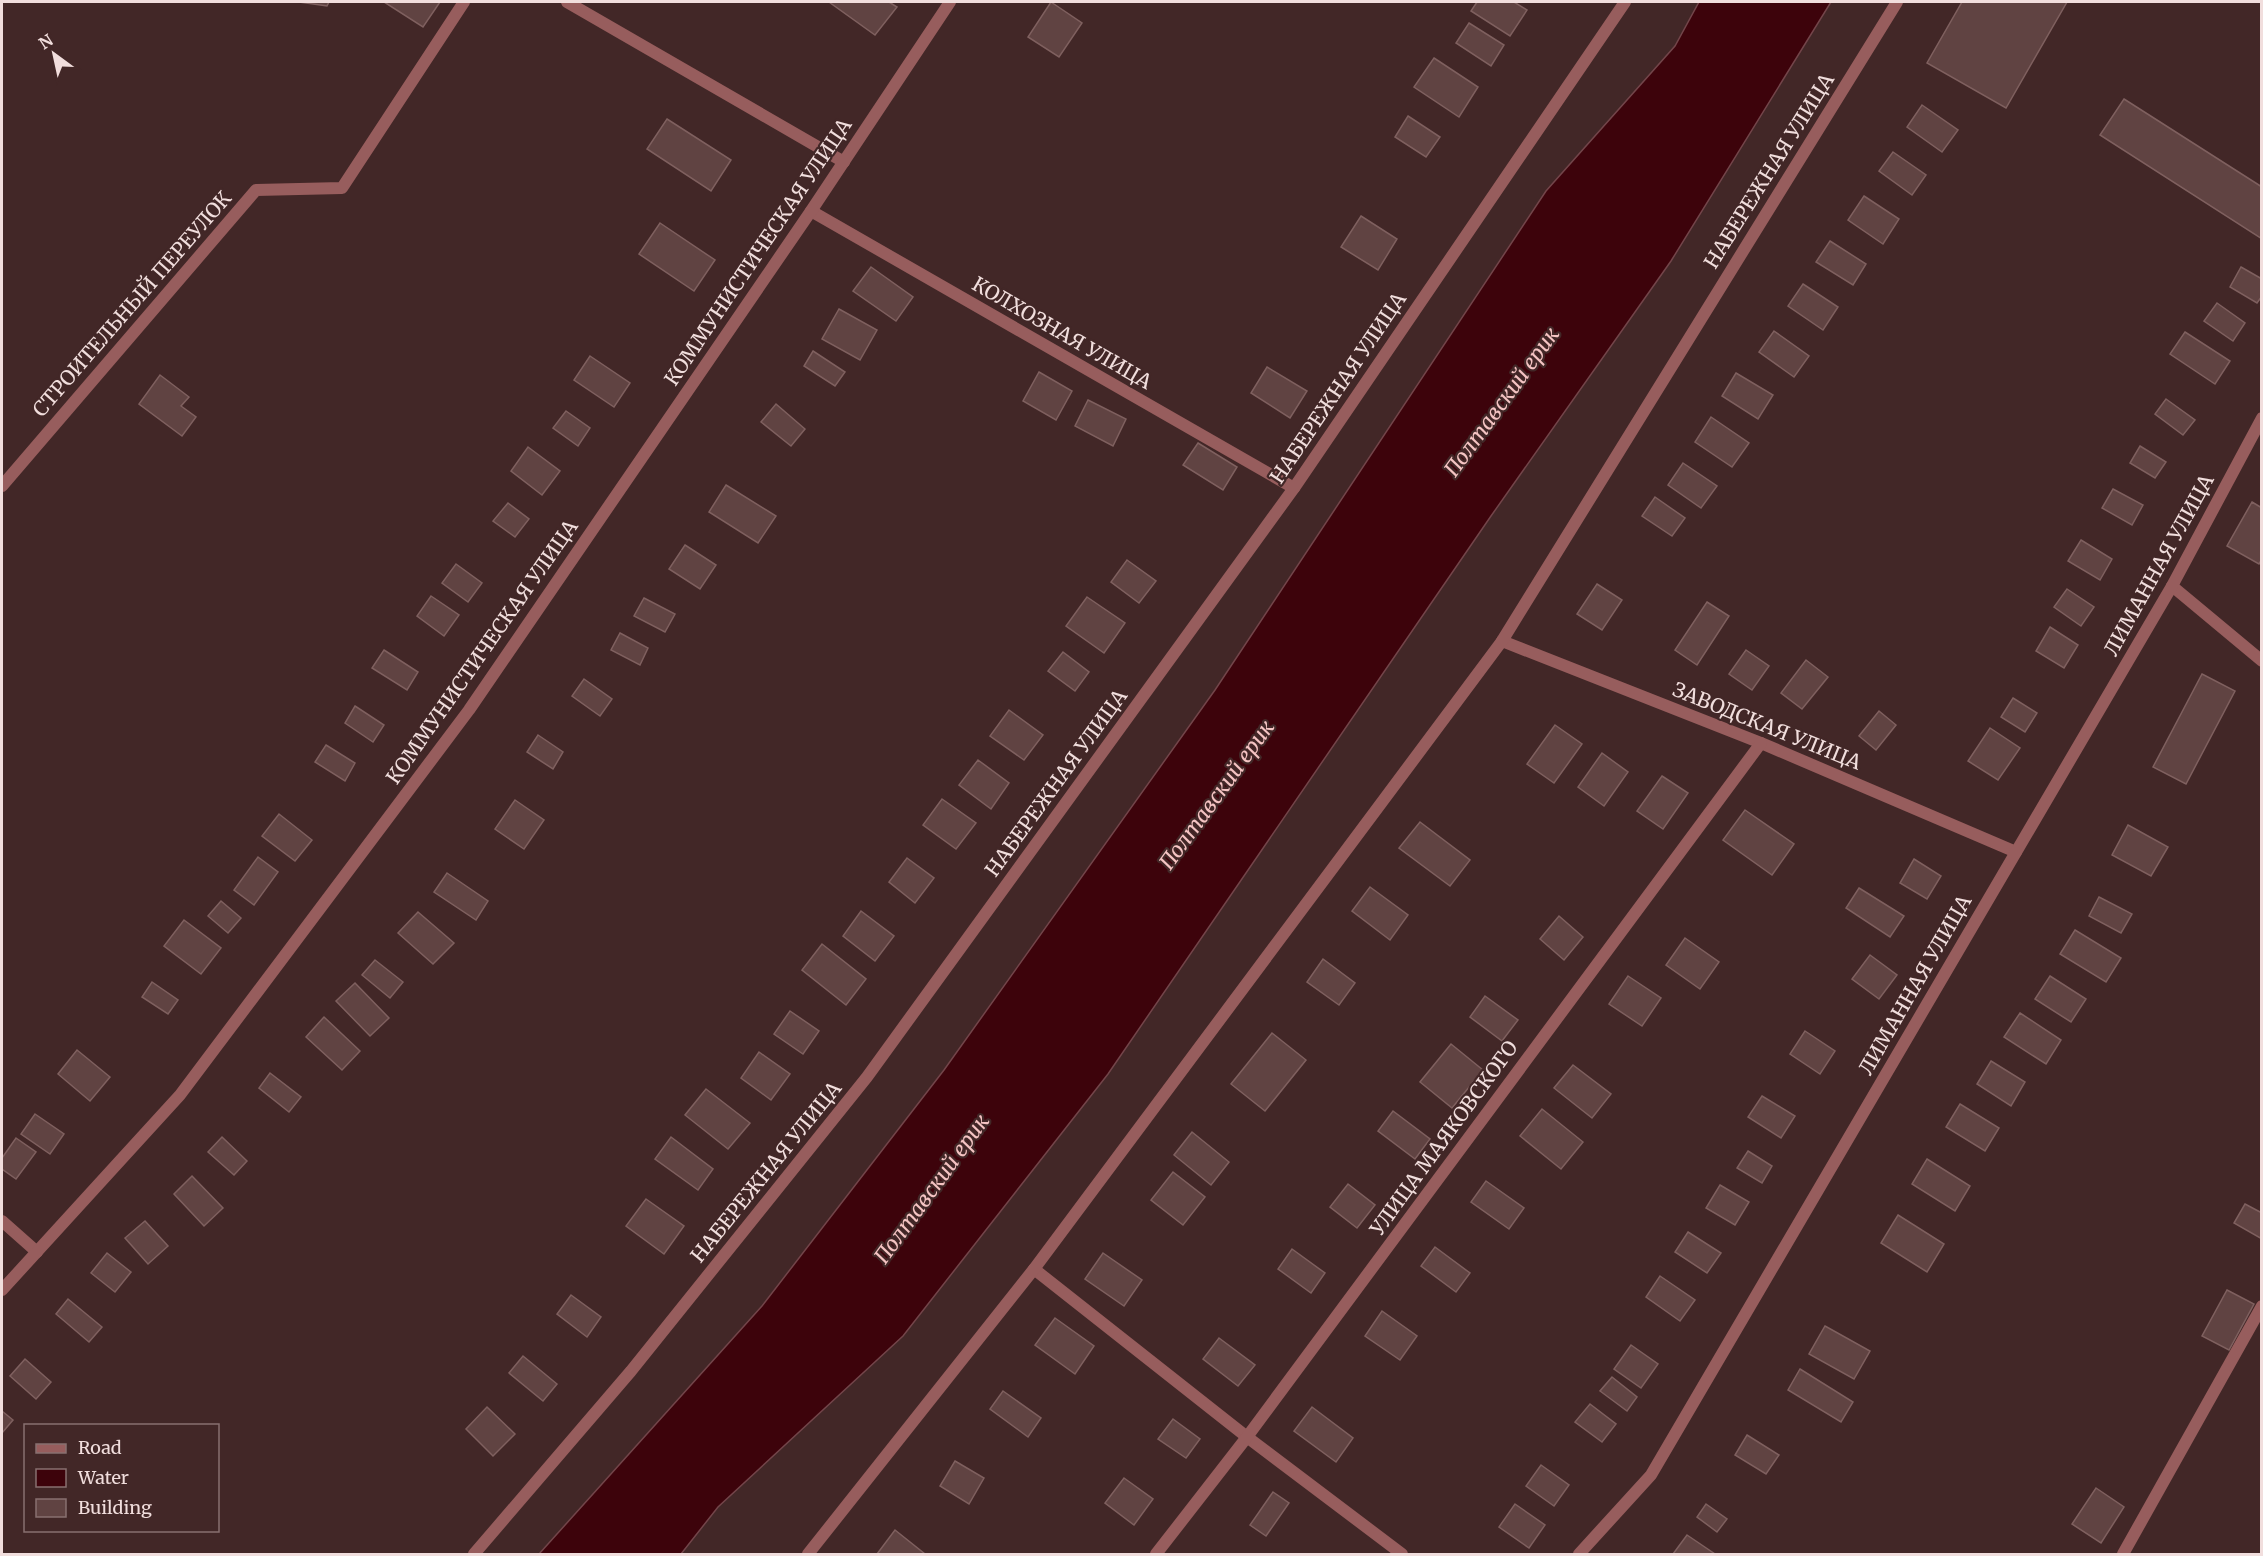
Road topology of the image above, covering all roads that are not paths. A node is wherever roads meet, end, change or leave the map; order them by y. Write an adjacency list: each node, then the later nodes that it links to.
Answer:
1 (464, 2): 9 (street, СТРОИТЕЛЬНЫЙ ПЕРЕУЛОК)
2 (567, 2): 6 (street)
3 (950, 2): 6 (street, КОММУНИСТИЧЕСКАЯ УЛИЦА)
4 (1625, 2): 10 (street, НАБЕРЕЖНАЯ УЛИЦА)
5 (1897, 2): 12 (street, НАБЕРЕЖНАЯ УЛИЦА)
6 (844, 162): 7 (street, КОММУНИСТИЧЕСКАЯ УЛИЦА)
7 (811, 211): 10 (street, КОЛХОЗНАЯ УЛИЦА); 17 (street, КОММУНИСТИЧЕСКАЯ УЛИЦА)
8 (2262, 418): 11 (street, ЛИМАННАЯ УЛИЦА)
9 (2, 486)
10 (1294, 488): 22 (street, НАБЕРЕЖНАЯ УЛИЦА)
11 (2172, 586): 13 (street); 15 (street, ЛИМАННАЯ УЛИЦА)
12 (1502, 641): 14 (street, ЗАВОДСКАЯ УЛИЦА); 18 (street, НАБЕРЕЖНАЯ УЛИЦА)
13 (2262, 661)
14 (1761, 743): 15 (street, ЗАВОДСКАЯ УЛИЦА); 21 (street, УЛИЦА МАЯКОВСКОГО)
15 (2016, 852): 26 (street, ЛИМАННАЯ УЛИЦА)
16 (2, 1221): 17 (street)
17 (37, 1252): 19 (street, КОММУНИСТИЧЕСКАЯ УЛИЦА)
18 (1034, 1269): 21 (street); 23 (street, НАБЕРЕЖНАЯ УЛИЦА)
19 (2, 1290)
20 (2262, 1306): 27 (street)
21 (1247, 1437): 24 (street, УЛИЦА МАЯКОВСКОГО); 25 (street)
22 (474, 1554)
23 (808, 1554)
24 (1155, 1554)
25 (1402, 1554)
26 (1578, 1554)
27 (2123, 1554)

